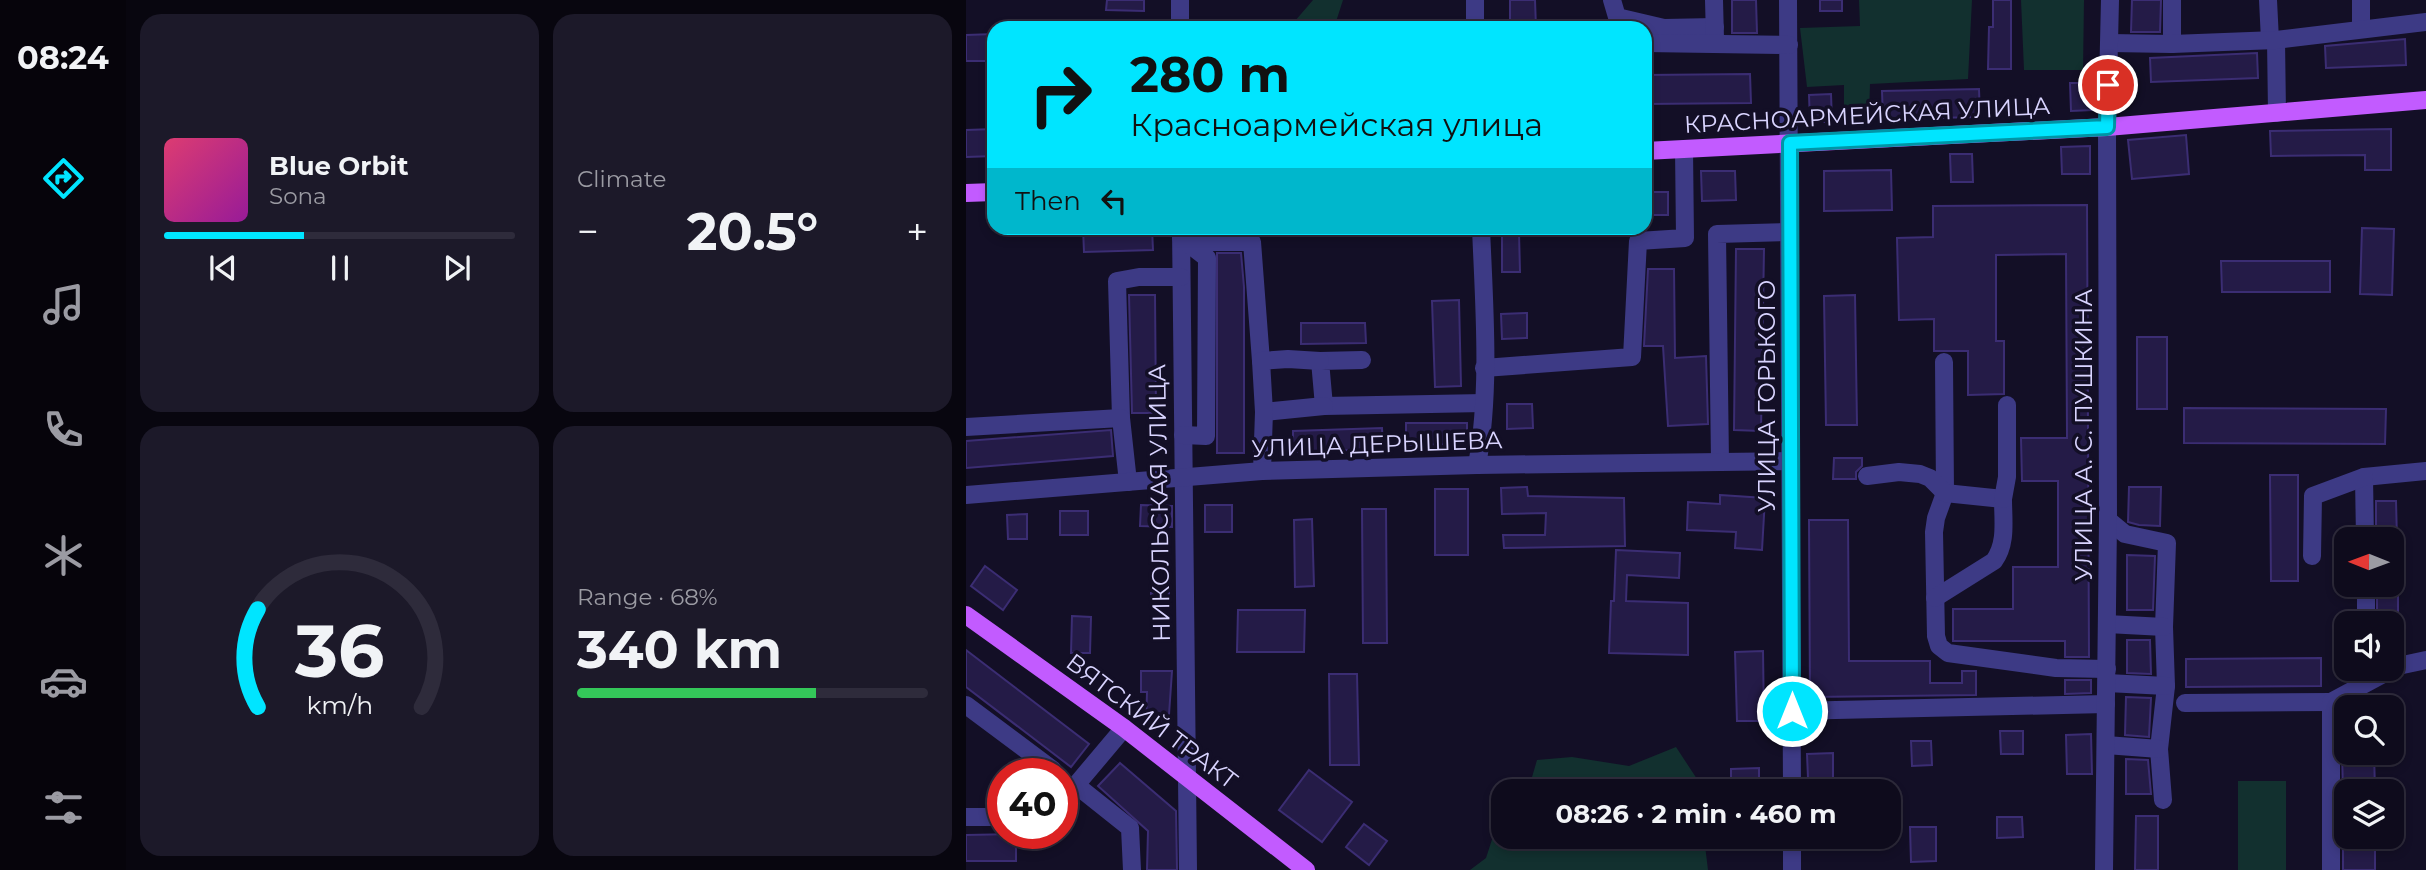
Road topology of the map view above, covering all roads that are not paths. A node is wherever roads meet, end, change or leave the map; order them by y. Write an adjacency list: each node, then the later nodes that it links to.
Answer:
1 (1180, 0): 10 (street)
2 (1475, 0): 11 (street)
3 (1612, 0): 12 (street)
4 (1714, 0): 16 (street)
5 (1788, 0): 21 (street, УЛИЦА ГОРЬКОГО)
6 (2110, 0): 19 (street, УЛИЦА А. С. ПУШКИНА)
7 (2172, 0): 20 (street)
8 (2268, 0): 17 (street)
9 (2361, 0): 15 (street)
10 (1180, 21)
11 (1475, 21)
12 (1633, 21)
13 (2426, 22): 15 (street)
14 (1652, 26): 16 (street)
15 (2361, 29): 17 (street)
16 (1715, 36): 18 (street); 21 (street)
17 (2273, 40): 20 (street); 23 (street)
18 (1652, 42)
19 (2109, 43): 20 (street); 24 (street, УЛИЦА А. С. ПУШКИНА)
20 (2172, 44)
21 (1789, 45): 25 (street, УЛИЦА ГОРЬКОГО)
22 (2426, 100): 23 (main road, КРАСНОАРМЕЙСКАЯ УЛИЦА)
23 (2277, 113): 24 (main road, КРАСНОАРМЕЙСКАЯ УЛИЦА)
24 (2107, 127): 25 (main road, КРАСНОАРМЕЙСКАЯ УЛИЦА); 60 (street, УЛИЦА А. С. ПУШКИНА)
25 (1790, 143): 26 (main road, КРАСНОАРМЕЙСКАЯ УЛИЦА); 30 (street, УЛИЦА ГОРЬКОГО)
26 (1684, 149): 27 (main road, КРАСНОАРМЕЙСКАЯ УЛИЦА); 40 (street)
27 (1652, 151)
28 (987, 192): 29 (main road)
29 (966, 193)
30 (1790, 232): 48 (street, УЛИЦА ГОРЬКОГО); 49 (street)
31 (1181, 235): 35 (street, НИКОЛЬСКАЯ УЛИЦА)
32 (1183, 235): 47 (street)
33 (1188, 235): 37 (street)
34 (1481, 235): 40 (street)
35 (1181, 277): 45 (street); 47 (street, НИКОЛЬСКАЯ УЛИЦА)
36 (1362, 360): 38 (street)
37 (1261, 361): 38 (street); 44 (street)
38 (1320, 361): 43 (street)
39 (1944, 362): 57 (street)
40 (1484, 368): 41 (street)
41 (1484, 403): 43 (street); 50 (street)
42 (2007, 405): 59 (street)
43 (1324, 406): 44 (street)
44 (1264, 412): 51 (street)
45 (1121, 418): 46 (street); 56 (street)
46 (966, 427)
47 (1183, 435): 55 (street, НИКОЛЬСКАЯ УЛИЦА)
48 (1790, 461): 49 (street, УЛИЦА ДЕРЫШЕВА); 76 (street, УЛИЦА ГОРЬКОГО)
49 (1720, 462): 50 (street, УЛИЦА ДЕРЫШЕВА)
50 (1476, 465): 51 (street, УЛИЦА ДЕРЫШЕВА)
51 (1262, 471): 55 (street, УЛИЦА ДЕРЫШЕВА)
52 (2426, 471): 54 (street)
53 (1867, 476): 57 (street)
54 (2364, 477): 61 (street); 62 (street)
55 (1184, 478): 56 (street, УЛИЦА ДЕРЫШЕВА); 81 (street, НИКОЛЬСКАЯ УЛИЦА)
56 (1128, 482): 58 (street, УЛИЦА ДЕРЫШЕВА)
57 (1945, 493): 59 (street); 63 (street)
58 (966, 495)
59 (2003, 499): 63 (street)
60 (2108, 520): 65 (street, УЛИЦА А. С. ПУШКИНА); 66 (street)
61 (2365, 527)
62 (2312, 556)
63 (1935, 598): 69 (street)
64 (966, 615): 77 (main road, ВЯТСКИЙ ТРАКТ)
65 (2107, 624): 66 (street); 69 (street, УЛИЦА А. С. ПУШКИНА)
66 (2164, 627): 71 (street)
67 (2426, 660): 68 (street)
68 (2404, 663)
69 (2107, 676): 71 (street); 74 (street, УЛИЦА А. С. ПУШКИНА)
70 (2366, 681): 72 (street)
71 (2166, 686): 79 (street)
72 (2331, 702): 73 (street); 92 (street)
73 (2185, 703)
74 (2106, 704): 76 (street); 78 (street, УЛИЦА А. С. ПУШКИНА)
75 (966, 705): 80 (street)
76 (1792, 711): 82 (street, УЛИЦА ГОРЬКОГО)
77 (1124, 728): 81 (main road, ВЯТСКИЙ ТРАКТ); 87 (street)
78 (2106, 744): 79 (street); 91 (street, УЛИЦА А. С. ПУШКИНА)
79 (2159, 749): 83 (street)
80 (1038, 758)
81 (1188, 778): 88 (street, НИКОЛЬСКАЯ УЛИЦА); 89 (main road, ВЯТСКИЙ ТРАКТ)
82 (1792, 779)
83 (2163, 800)
84 (966, 817): 85 (street)
85 (987, 817)
86 (1792, 849): 90 (street)
87 (1132, 870)
88 (1188, 870)
89 (1306, 870)
90 (1792, 870)
91 (2104, 870)
92 (2331, 870)

